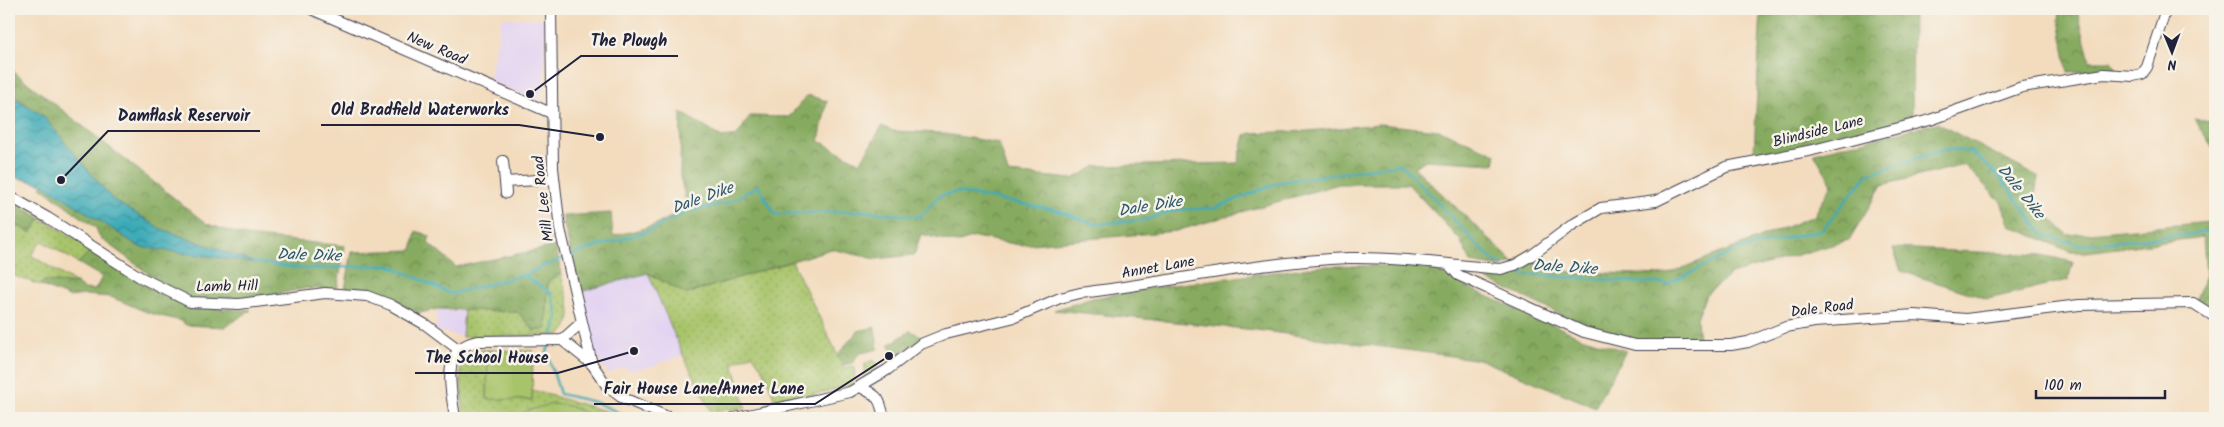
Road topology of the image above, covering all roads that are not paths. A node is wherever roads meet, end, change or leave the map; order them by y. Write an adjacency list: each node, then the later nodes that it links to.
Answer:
1 (311, 9): 4 (street, New Road)
2 (551, 9): 4 (street, Mill Lee Road)
3 (2166, 9): 8 (street, Blindside Lane)
4 (551, 113): 6 (street, Mill Lee Road)
5 (503, 161): 6 (street)
6 (554, 179): 10 (street, Mill Lee Road)
7 (9, 196): 12 (street, Lamb Hill)
8 (1449, 265): 9 (street, Dale Road); 14 (street, Annet Lane)
9 (2215, 317)
10 (581, 323): 11 (street); 13 (street, Mill Lee Road)
11 (560, 340): 12 (street); 13 (street)
12 (458, 349): 18 (street)
13 (592, 364): 17 (street)
14 (883, 372): 15 (street, Annet Lane); 16 (street)
15 (860, 387): 16 (street); 20 (street, Annet Lane)
16 (880, 399): 21 (street)
17 (659, 416): 19 (street)
18 (455, 418)
19 (670, 418)
20 (735, 418)
21 (884, 418)

